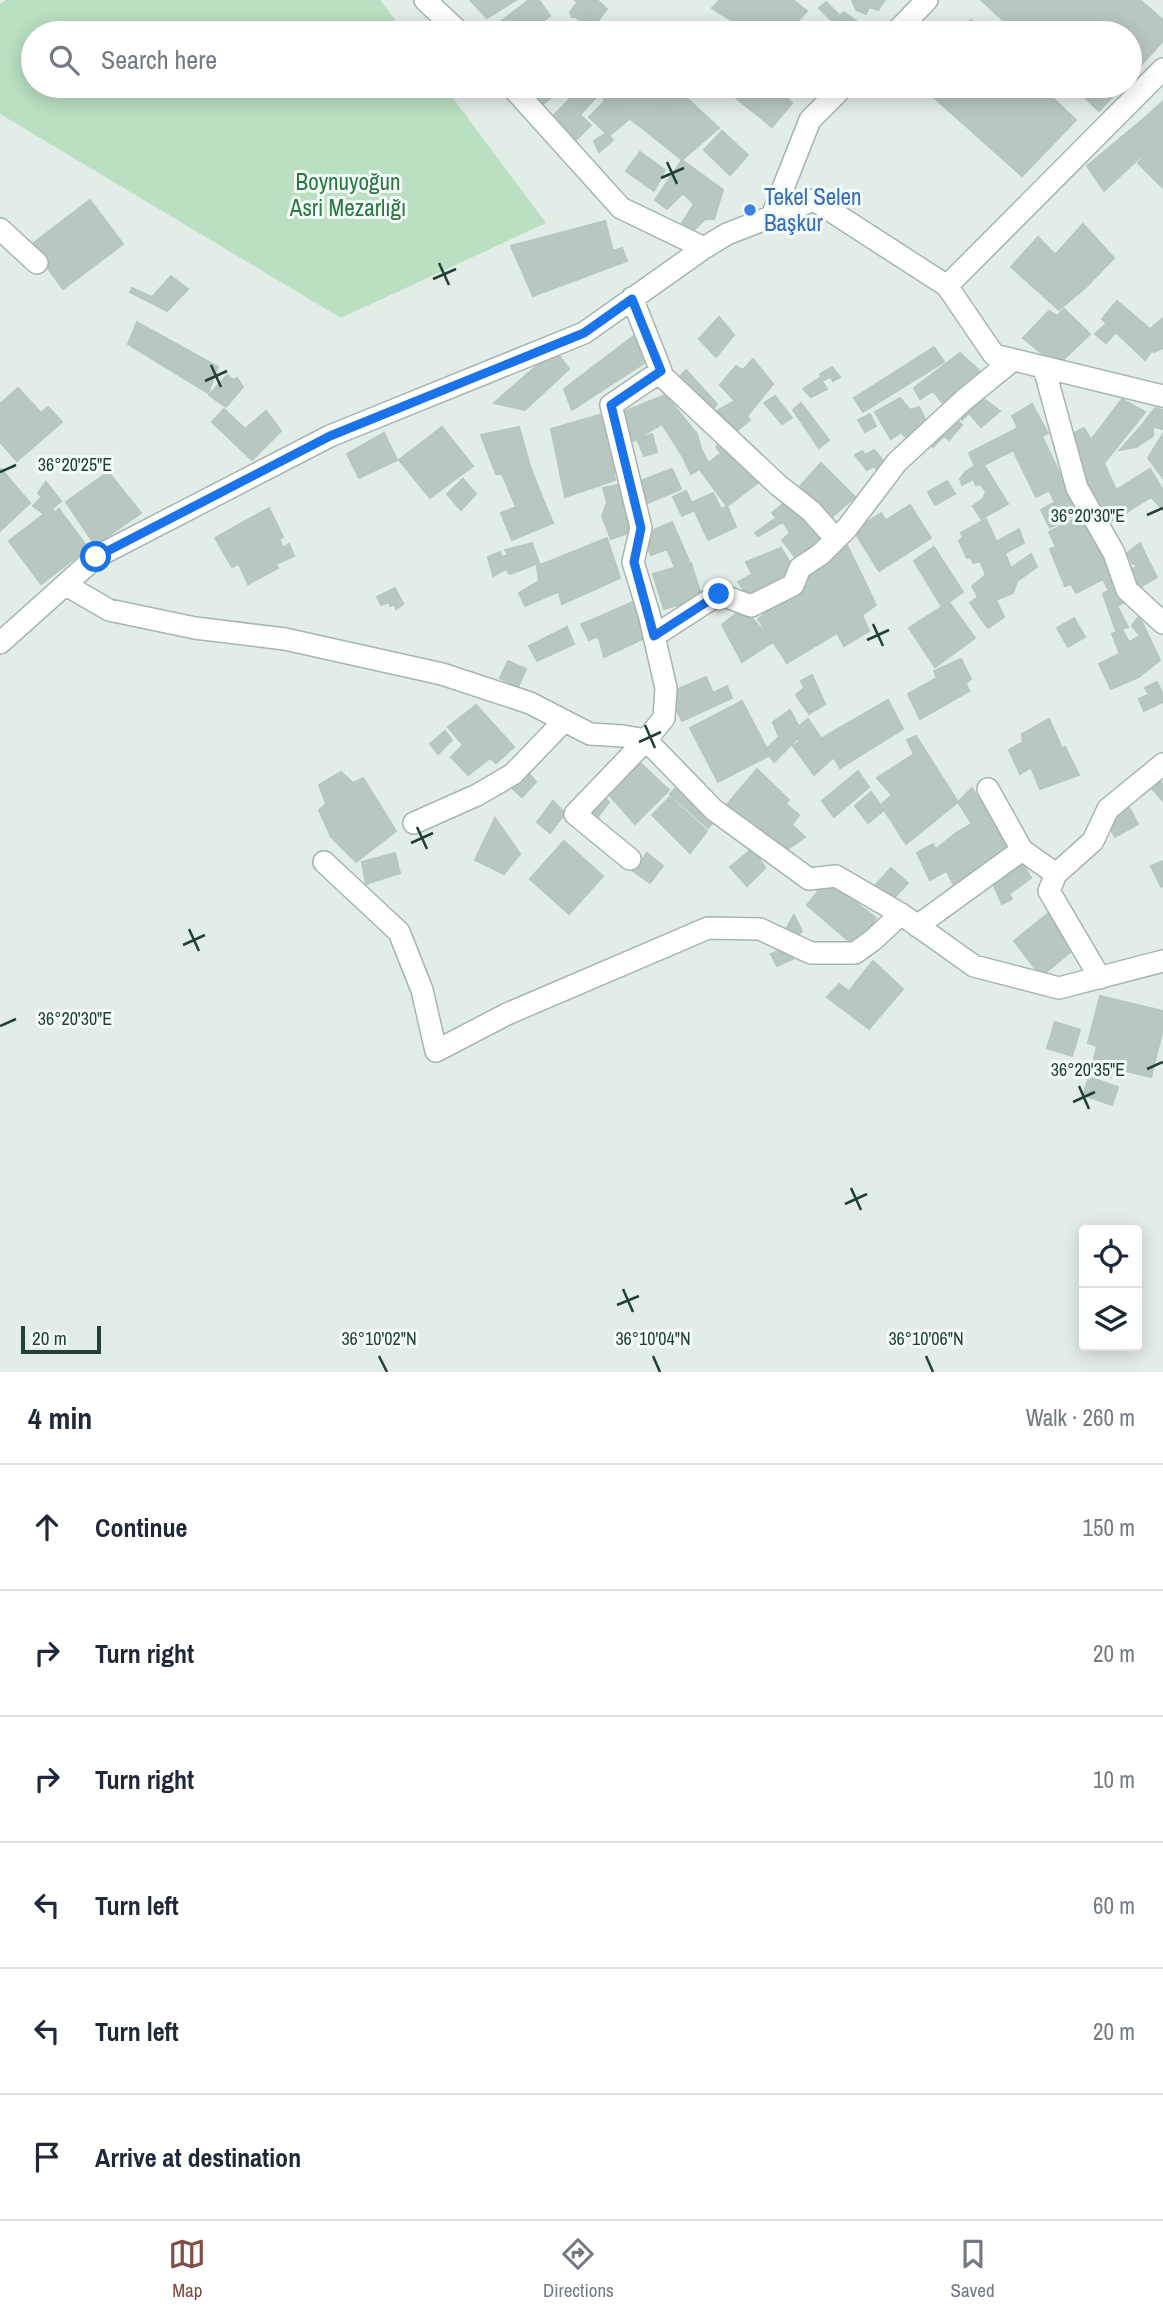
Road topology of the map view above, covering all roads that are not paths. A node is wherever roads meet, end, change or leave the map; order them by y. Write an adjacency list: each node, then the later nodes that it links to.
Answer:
1 (425, 0): 3 (street)
2 (927, 0): 4 (street)
3 (447, 21)
4 (907, 21)
5 (1163, 69): 6 (street)
6 (1142, 90)
7 (523, 98): 12 (street)
8 (832, 98): 10 (street)
9 (1134, 98): 14 (street)
10 (772, 216): 12 (street); 14 (street)
11 (0, 229): 13 (street)
12 (704, 248): 15 (street)
13 (37, 263)
14 (947, 286): 16 (street)
15 (632, 299): 18 (street); 21 (street)
16 (1013, 360): 17 (street); 20 (street)
17 (1044, 368): 19 (street); 22 (street)
18 (659, 373): 20 (street); 23 (street)
19 (1163, 396)
20 (836, 539): 23 (street)
21 (65, 585): 24 (street); 25 (street)
22 (1163, 623)
23 (654, 636): 26 (street)
24 (0, 643)
25 (564, 721): 26 (street); 29 (street)
26 (646, 740): 31 (street); 34 (street)
27 (1163, 764): 33 (street)
28 (988, 789): 30 (street)
29 (414, 823)
30 (1022, 850): 33 (street); 34 (street)
31 (630, 859)
32 (324, 862): 34 (street)
33 (1056, 874): 37 (street)
34 (909, 920): 37 (street)
35 (1163, 961): 36 (street)
36 (1138, 968): 37 (street); 38 (street)
37 (1100, 978)
38 (1163, 979)

